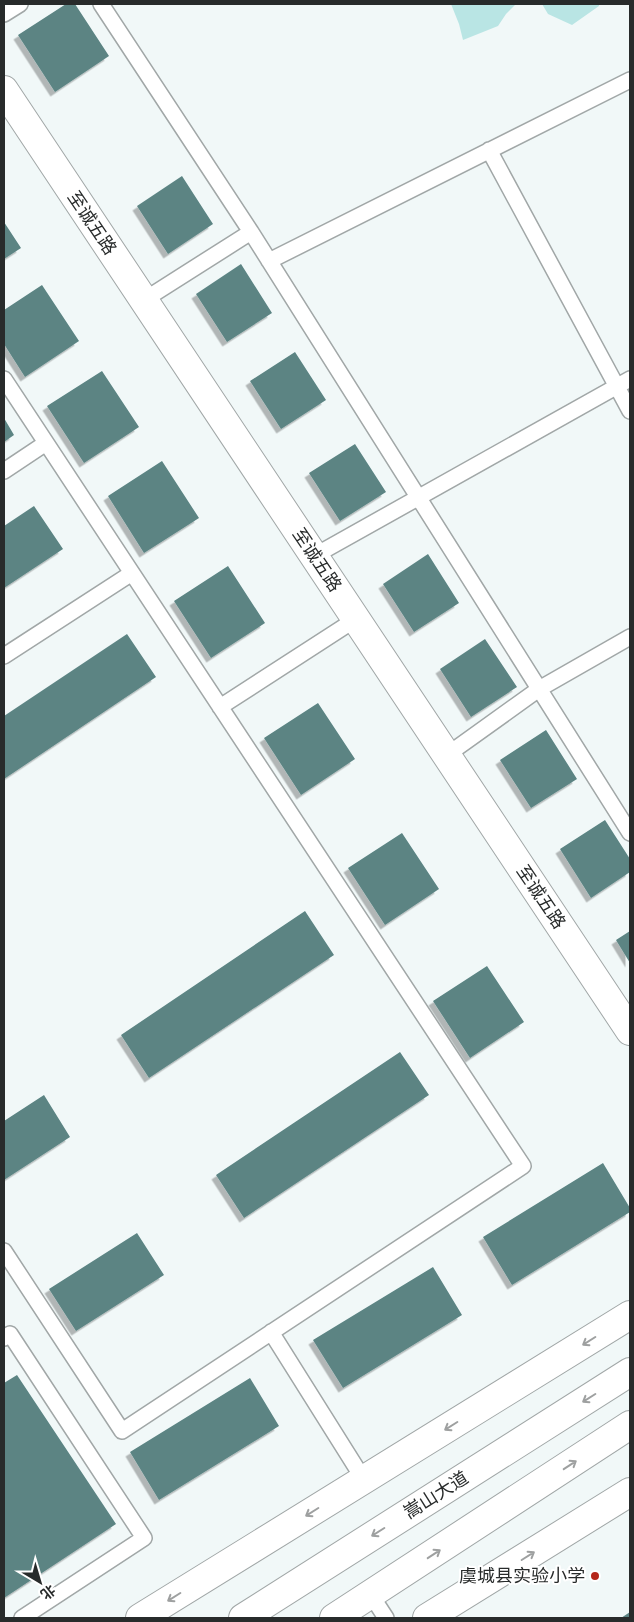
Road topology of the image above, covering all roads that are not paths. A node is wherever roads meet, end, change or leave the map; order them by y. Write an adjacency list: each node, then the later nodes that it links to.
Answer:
1 (20, 4): 3 (lane)
2 (101, 4): 7 (lane)
3 (4, 14)
4 (630, 80): 6 (lane)
5 (4, 90): 9 (main road, 至诚五路)
6 (489, 150): 8 (lane); 12 (lane)
7 (250, 232): 8 (lane); 9 (lane)
8 (269, 261): 16 (lane)
9 (144, 300): 17 (main road, 至诚五路)
10 (4, 379): 14 (lane)
11 (630, 379): 12 (lane)
12 (617, 387): 13 (lane); 16 (lane)
13 (630, 411)
14 (46, 443): 15 (lane); 18 (lane)
15 (4, 471)
16 (418, 497): 17 (lane); 22 (lane)
17 (314, 556): 19 (main road, 至诚五路)
18 (132, 573): 21 (lane); 23 (lane)
19 (356, 619): 23 (lane); 24 (main road, 至诚五路)
20 (630, 637): 22 (lane)
21 (4, 656)
22 (539, 689): 24 (lane); 25 (lane)
23 (220, 707): 29 (lane)
24 (447, 755): 26 (main road, 至诚五路)
25 (630, 833)
26 (630, 1031)
27 (4, 1251): 29 (lane)
28 (630, 1315): 33 (main road, one-way to 33)
29 (270, 1332): 33 (lane)
30 (4, 1338): 36 (lane)
31 (630, 1372): 38 (main road, 嵩山大道, one-way to 38)
32 (630, 1425): 35 (main road, one-way to 32)
33 (364, 1480): 37 (main road, one-way to 37)
34 (630, 1492): 41 (main road, one-way to 34)
35 (371, 1595): 39 (main road); 40 (lane)
36 (22, 1618)
37 (140, 1618)
38 (243, 1618)
39 (334, 1618)
40 (386, 1618)
41 (427, 1618)

